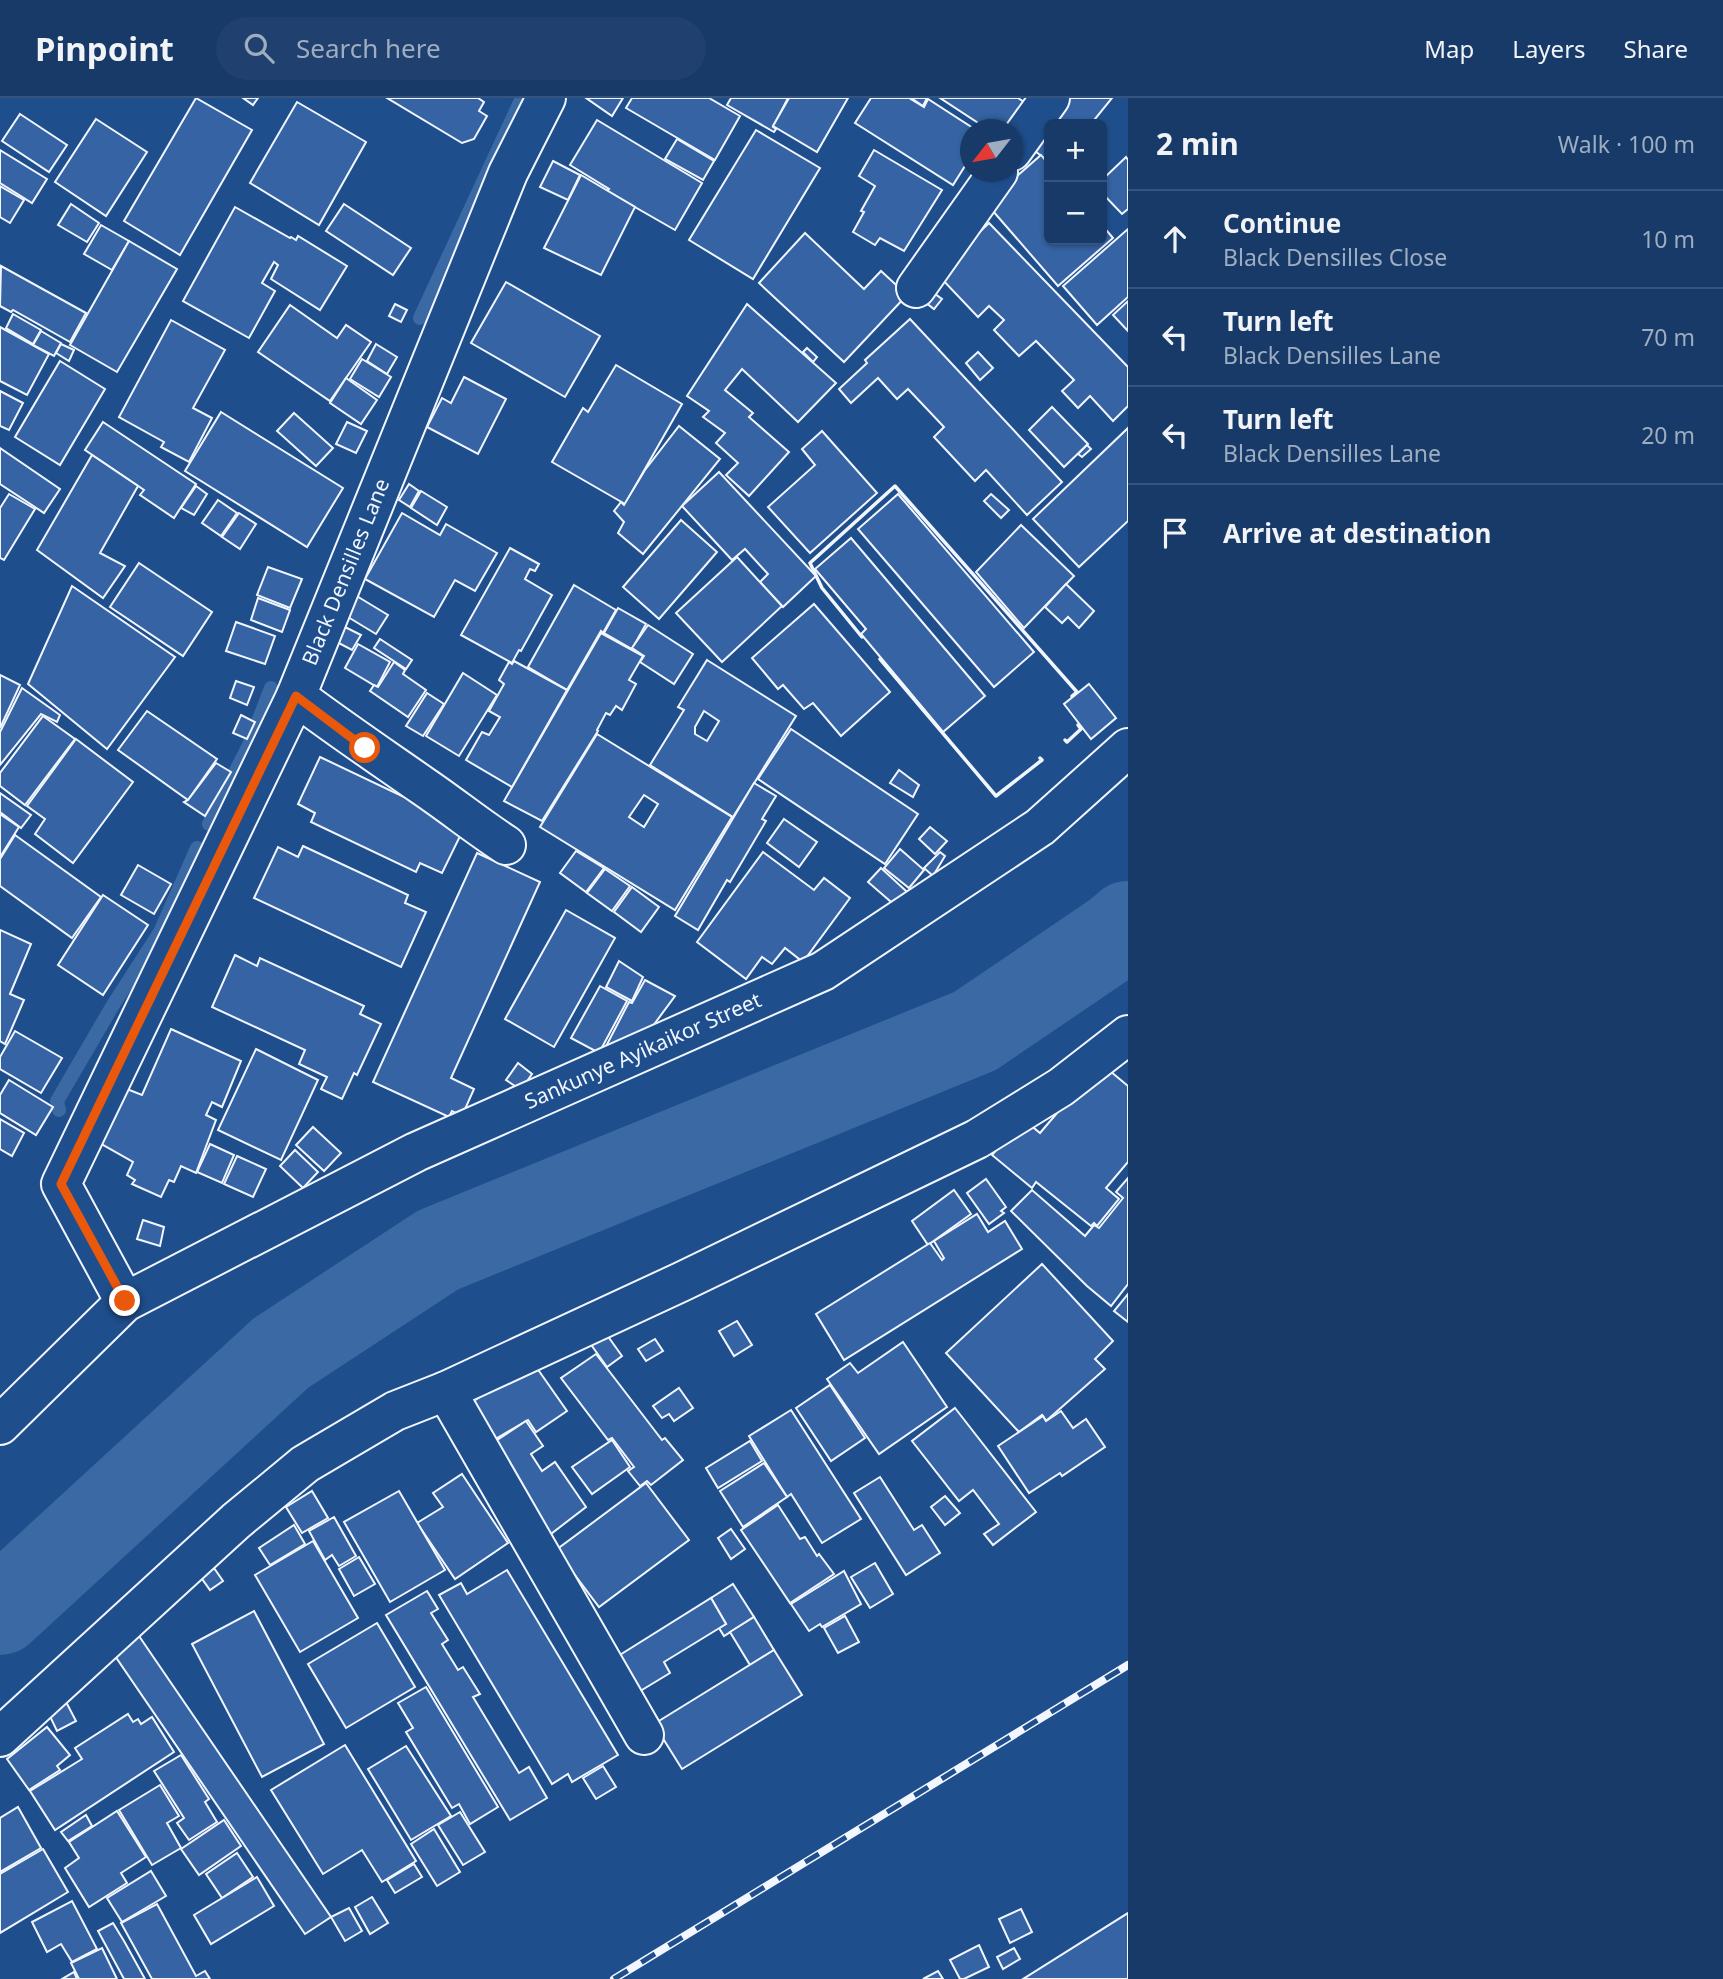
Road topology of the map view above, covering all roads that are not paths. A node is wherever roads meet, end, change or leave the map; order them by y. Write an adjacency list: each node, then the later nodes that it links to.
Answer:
1 (546, 98): 6 (street, Black Densilles Lane)
2 (1050, 98): 3 (street)
3 (1023, 137)
4 (991, 182): 5 (street)
5 (916, 288)
6 (296, 696): 8 (street); 10 (street, Black Densilles Lane)
7 (1128, 748): 10 (street, Sankunye Ayikaikor Street)
8 (506, 845)
9 (1128, 1035): 11 (street)
10 (125, 1301): 12 (street, Sankunye Ayikaikor Street)
11 (446, 1391): 13 (street); 14 (street)
12 (0, 1425)
13 (644, 1735)
14 (0, 1737)

